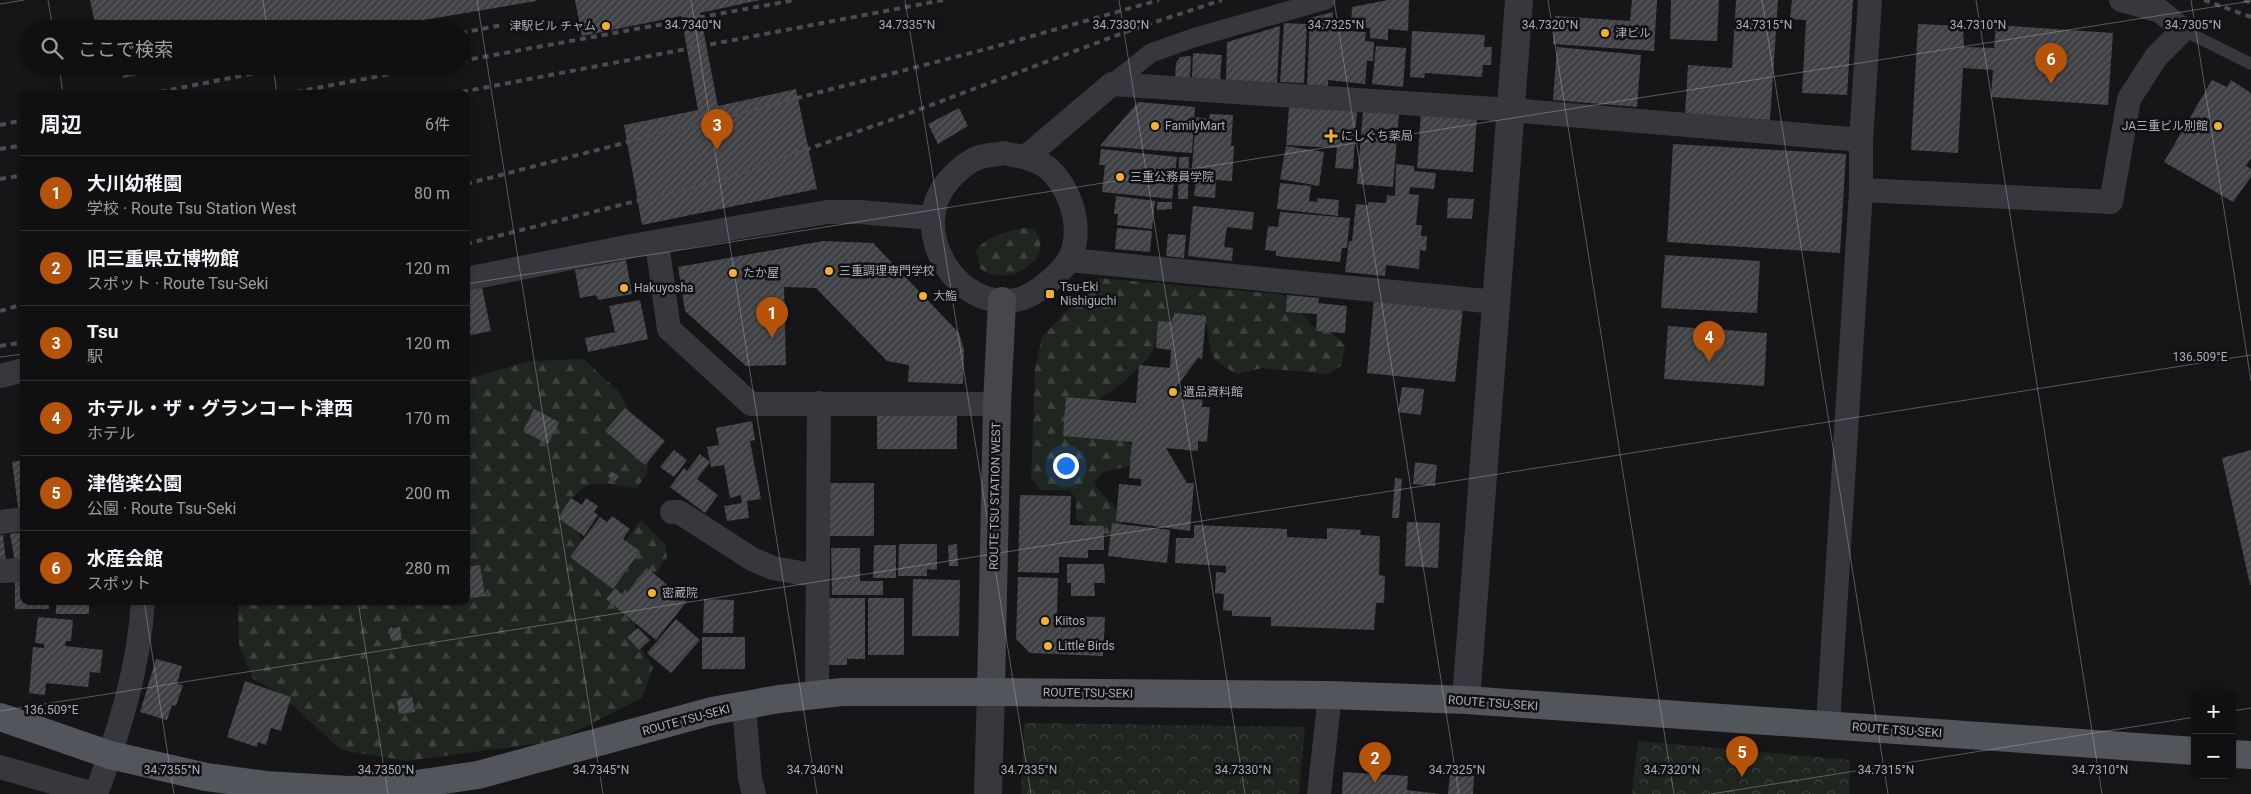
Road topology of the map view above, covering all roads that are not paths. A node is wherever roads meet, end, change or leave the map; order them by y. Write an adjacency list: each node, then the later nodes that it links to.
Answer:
1 (1326, 0): 7 (street)
2 (1519, 0): 8 (street)
3 (1870, 0): 9 (street)
4 (2121, 0): 5 (street)
5 (2183, 30): 6 (lane); 11 (street)
6 (2251, 64)
7 (1112, 84): 8 (street); 10 (street)
8 (1511, 110): 9 (street); 17 (street)
9 (1861, 140): 11 (street)
10 (1026, 157): 12 (street); 14 (street)
11 (1861, 190): 35 (street)
12 (933, 218): 13 (street); 16 (street)
13 (658, 243): 15 (street); 20 (street)
14 (1070, 260): 16 (street); 17 (street)
15 (470, 278)
16 (1002, 301): 21 (main road, ROUTE TSU STATION WEST)
17 (1496, 302): 32 (street)
18 (20, 371): 19 (street)
19 (0, 376)
20 (819, 403): 21 (street); 27 (street)
21 (997, 404): 29 (main road, ROUTE TSU STATION WEST)
22 (672, 512): 27 (street)
23 (20, 520): 24 (street)
24 (0, 522)
25 (20, 570): 26 (street)
26 (0, 571)
27 (818, 576): 30 (street)
28 (143, 605): 38 (street)
29 (991, 692): 30 (main road, ROUTE TSU-SEKI); 31 (main road, ROUTE TSU-SEKI); 45 (street)
30 (817, 694): 33 (main road, ROUTE TSU-SEKI)
31 (1330, 696): 32 (main road, ROUTE TSU-SEKI); 46 (street)
32 (1466, 700): 35 (main road, ROUTE TSU-SEKI)
33 (744, 705): 42 (main road, ROUTE TSU-SEKI); 44 (street)
34 (0, 716): 38 (main road, ROUTE TSU-SEKI)
35 (1828, 724): 36 (main road, ROUTE TSU-SEKI)
36 (2191, 751)
37 (2236, 754): 39 (main road)
38 (110, 755): 42 (main road, ROUTE TSU-SEKI); 43 (street)
39 (2251, 756)
40 (0, 768): 41 (street)
41 (33, 786): 43 (street)
42 (382, 792)
43 (95, 794)
44 (754, 794)
45 (988, 794)
46 (1319, 794)

